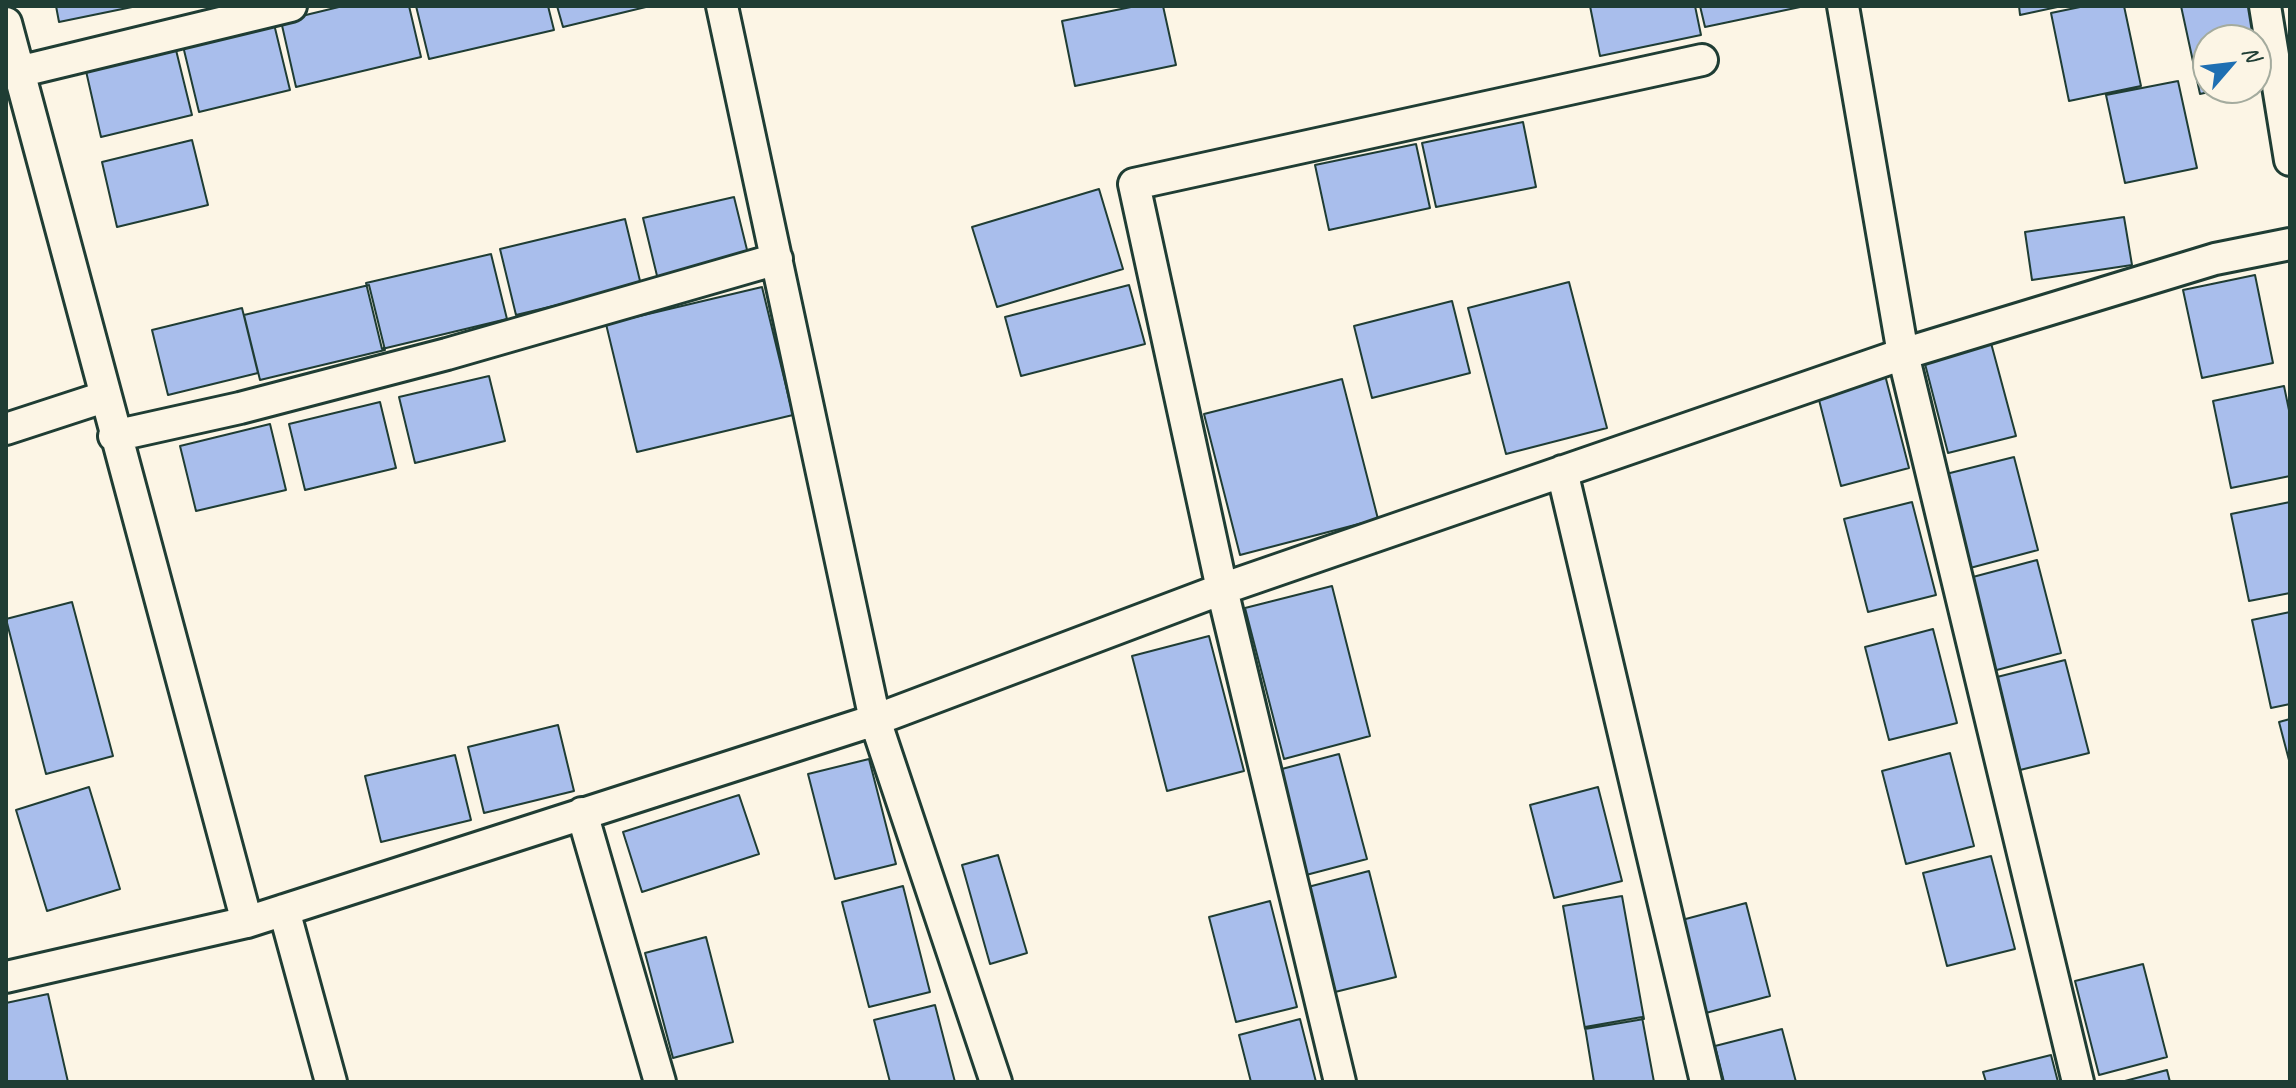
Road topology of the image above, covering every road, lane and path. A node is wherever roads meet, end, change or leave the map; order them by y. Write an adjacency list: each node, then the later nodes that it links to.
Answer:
1 (291, 6): 7 (street)
2 (722, 6): 10 (street)
3 (1843, 6): 11 (street)
4 (2265, 6): 8 (street)
5 (6, 23): 7 (street)
6 (1702, 60): 16 (street)
7 (18, 72): 12 (street)
8 (2290, 160)
9 (2290, 244): 11 (street)
10 (777, 259): 14 (street); 17 (street)
11 (1903, 354): 15 (street); 27 (street)
12 (104, 397): 13 (street); 14 (street)
13 (6, 429)
14 (114, 436): 20 (street)
15 (1562, 471): 16 (street); 26 (street)
16 (1222, 589): 17 (street); 25 (street)
17 (875, 720): 18 (street); 24 (street)
18 (582, 813): 19 (street); 23 (street)
19 (284, 910): 20 (street); 22 (street)
20 (247, 922): 21 (street)
21 (6, 977)
22 (331, 1082)
23 (660, 1082)
24 (996, 1082)
25 (1340, 1082)
26 (1706, 1082)
27 (2078, 1082)

